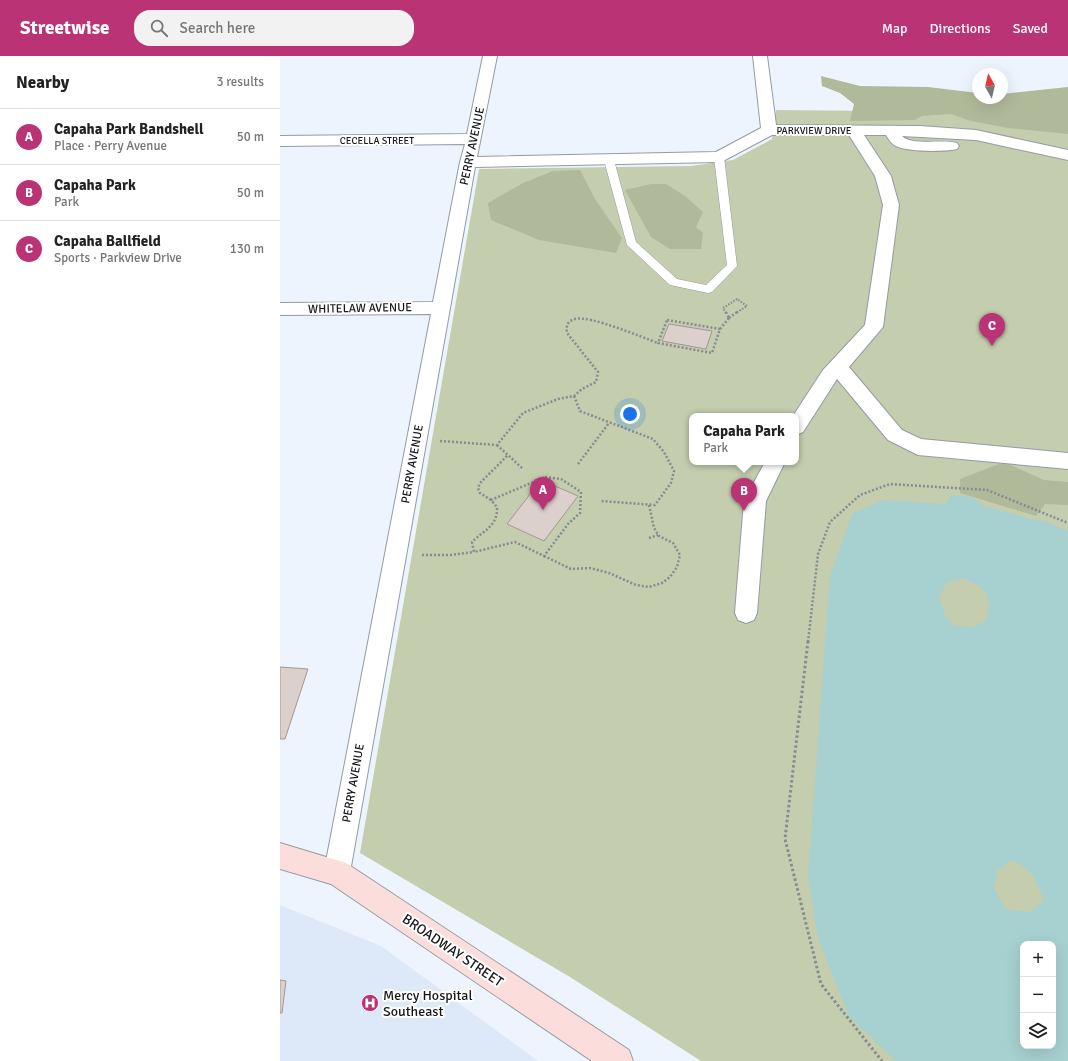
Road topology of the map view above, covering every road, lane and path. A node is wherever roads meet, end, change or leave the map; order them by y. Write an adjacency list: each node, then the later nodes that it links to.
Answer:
1 (490, 56): 5 (street, PERRY AVENUE)
2 (760, 56): 3 (street)
3 (769, 130): 4 (street, PARKVIEW DRIVE); 8 (street, PARKVIEW DRIVE)
4 (853, 130): 7 (street, PARKVIEW DRIVE); 16 (street)
5 (474, 139): 6 (street, CECELLA STREET); 10 (street, PERRY AVENUE)
6 (280, 141)
7 (1068, 155)
8 (719, 157): 9 (street, PARKVIEW DRIVE); 9 (lane)
9 (609, 160): 10 (street, PARKVIEW DRIVE)
10 (468, 162): 11 (street, PERRY AVENUE)
11 (441, 308): 12 (street, WHITELAW AVENUE); 38 (street, PERRY AVENUE)
12 (280, 309)
13 (729, 318): 13 (path); 14 (path)
14 (720, 329): 15 (path); 15 (path)
15 (658, 343): 17 (path)
16 (838, 367): 19 (street); 23 (street)
17 (574, 396): 18 (path); 21 (path)
18 (609, 422): 24 (path); 29 (path)
19 (799, 422)
20 (440, 441): 21 (path)
21 (497, 445): 22 (path)
22 (508, 455): 26 (path); 27 (path)
23 (1068, 461)
24 (578, 464)
25 (773, 465): 36 (street)
26 (522, 468)
27 (491, 500): 33 (path); 35 (path)
28 (601, 501): 29 (path)
29 (649, 505): 31 (path)
30 (1068, 523): 40 (path)
31 (658, 535): 32 (path); 35 (path)
32 (649, 538)
33 (474, 552): 34 (path); 35 (path)
34 (422, 555)
35 (544, 556)
36 (746, 614)
37 (280, 856): 38 (main road, BROADWAY STREET)
38 (337, 872): 39 (main road, BROADWAY STREET)
39 (618, 1061)
40 (882, 1061)

